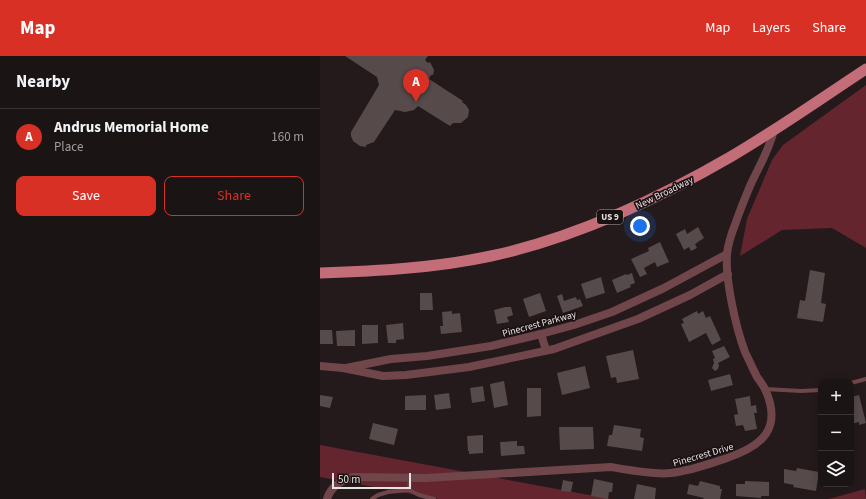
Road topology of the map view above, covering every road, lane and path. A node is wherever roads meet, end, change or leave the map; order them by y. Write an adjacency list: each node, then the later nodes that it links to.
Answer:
1 (866, 68): 2 (main road, New Broadway / US 9)
2 (774, 130): 3 (street, Pinecrest Drive); 4 (main road, New Broadway / US 9)
3 (727, 254): 5 (street, Pinecrest Drive); 6 (street, Pinecrest Parkway)
4 (320, 273)
5 (728, 274): 7 (street, Pinecrest Parkway); 12 (street, Pinecrest Drive)
6 (541, 334): 7 (street); 9 (street, Pinecrest Parkway)
7 (546, 350): 9 (street, Pinecrest Parkway)
8 (320, 366): 9 (street, Pinecrest Parkway)
9 (343, 368)
10 (866, 378): 11 (lane)
11 (854, 382)
12 (765, 389): 13 (lane); 14 (street, Pinecrest Drive)
13 (818, 390)
14 (410, 478): 15 (lane); 16 (street, Pinecrest Drive)
15 (409, 490): 17 (lane); 18 (lane)
16 (327, 499)
17 (372, 499)
18 (434, 499)

